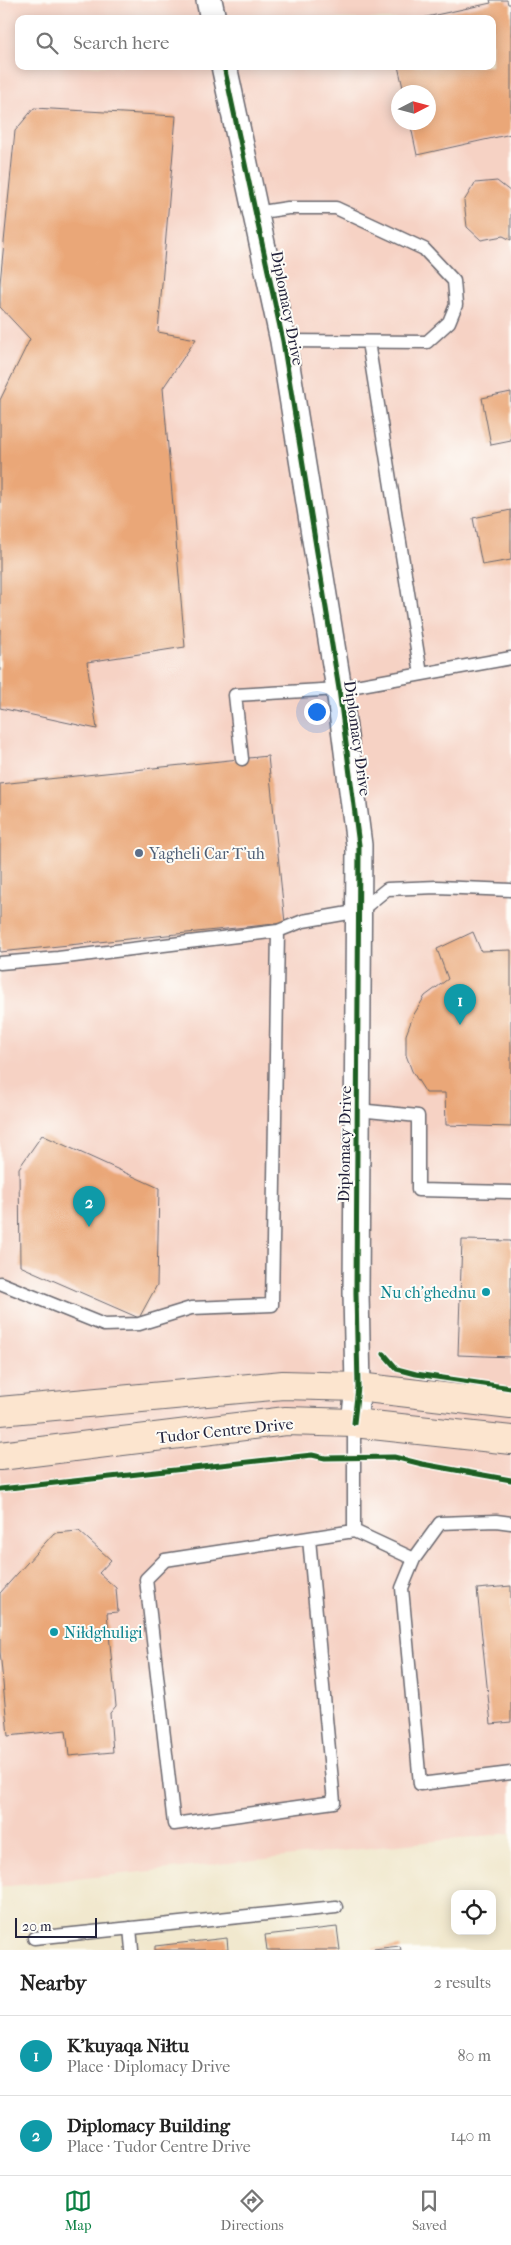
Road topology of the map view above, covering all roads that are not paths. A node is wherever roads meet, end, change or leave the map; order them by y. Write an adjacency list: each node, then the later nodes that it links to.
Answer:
1 (209, 0): 2 (street)
2 (212, 15)
3 (225, 70): 4 (street, Diplomacy Drive)
4 (255, 213): 5 (street, Diplomacy Drive); 6 (lane)
5 (283, 341): 6 (lane); 9 (street, Diplomacy Drive)
6 (368, 342): 8 (lane)
7 (511, 658): 8 (lane)
8 (421, 674): 9 (lane)
9 (339, 689): 10 (lane); 12 (street, Diplomacy Drive)
10 (242, 759)
11 (511, 890): 12 (lane)
12 (360, 911): 13 (lane); 15 (street, Diplomacy Drive)
13 (278, 931): 14 (lane); 17 (lane)
14 (0, 963)
15 (358, 1110): 16 (lane); 18 (street, Diplomacy Drive)
16 (511, 1192)
17 (0, 1283)
18 (358, 1387): 19 (street); 20 (street); 21 (street, Diplomacy Drive)
19 (511, 1405)
20 (0, 1411)
21 (354, 1423): 22 (street, Tudor Centre Drive); 23 (street, Tudor Centre Drive); 25 (lane)
22 (511, 1440)
23 (0, 1456)
24 (511, 1523): 27 (lane)
25 (354, 1531): 26 (lane); 27 (lane)
26 (309, 1539): 26 (lane)
27 (414, 1559): 28 (lane)
28 (511, 1774)
29 (336, 1907): 30 (lane)
30 (130, 1928): 31 (lane); 32 (lane)
31 (34, 1938)
32 (132, 1950)

